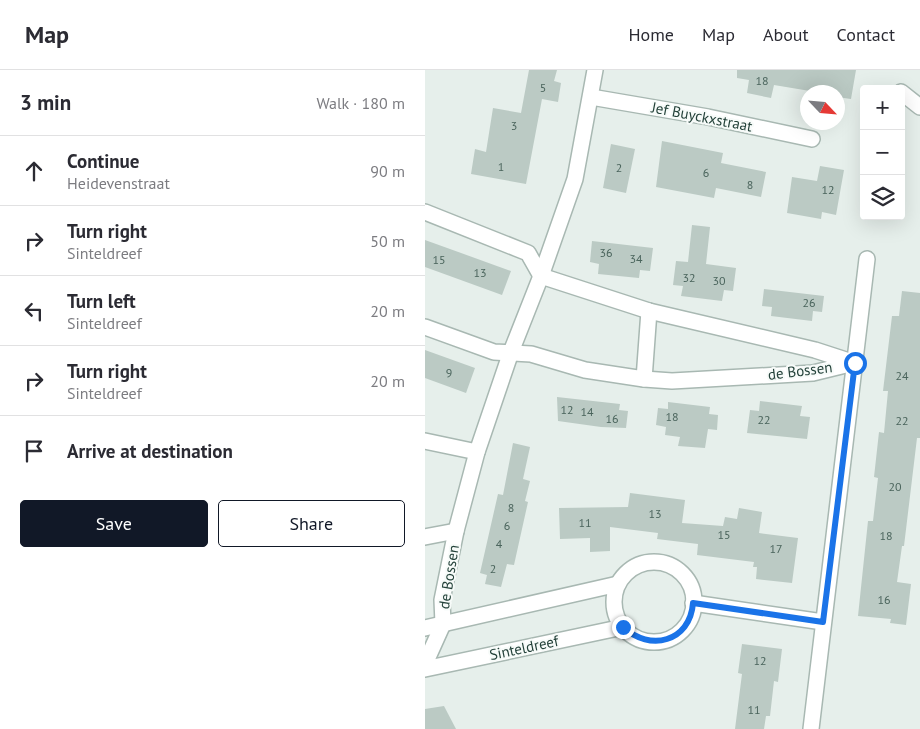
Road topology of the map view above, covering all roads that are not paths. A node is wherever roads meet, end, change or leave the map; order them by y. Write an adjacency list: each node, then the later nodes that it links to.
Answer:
1 (595, 70): 3 (street)
2 (905, 95): 4 (street)
3 (591, 97): 5 (street, Jef Buyckxstraat); 8 (street)
4 (920, 107)
5 (812, 139)
6 (425, 212): 8 (street)
7 (867, 259): 12 (street)
8 (541, 276): 9 (street, de Bossen); 11 (street, de Bossen)
9 (649, 311): 12 (street, de Bossen); 13 (street)
10 (425, 327): 11 (street, de Bossen)
11 (511, 352): 13 (street, de Bossen); 15 (street, de Bossen)
12 (855, 363): 13 (street, de Bossen); 20 (street)
13 (644, 379)
14 (425, 441): 15 (street)
15 (477, 452): 16 (street, de Bossen)
16 (456, 531): 17 (street, de Bossen); 21 (street, de Bossen)
17 (425, 537)
18 (618, 584): 19 (street); 21 (street); 22 (street)
19 (693, 603): 20 (street); 22 (street)
20 (823, 622): 26 (street)
21 (443, 624): 23 (street); 24 (street)
22 (623, 627): 25 (street, Sinteldreef)
23 (425, 628)
24 (425, 664)
25 (425, 668)
26 (811, 729)

